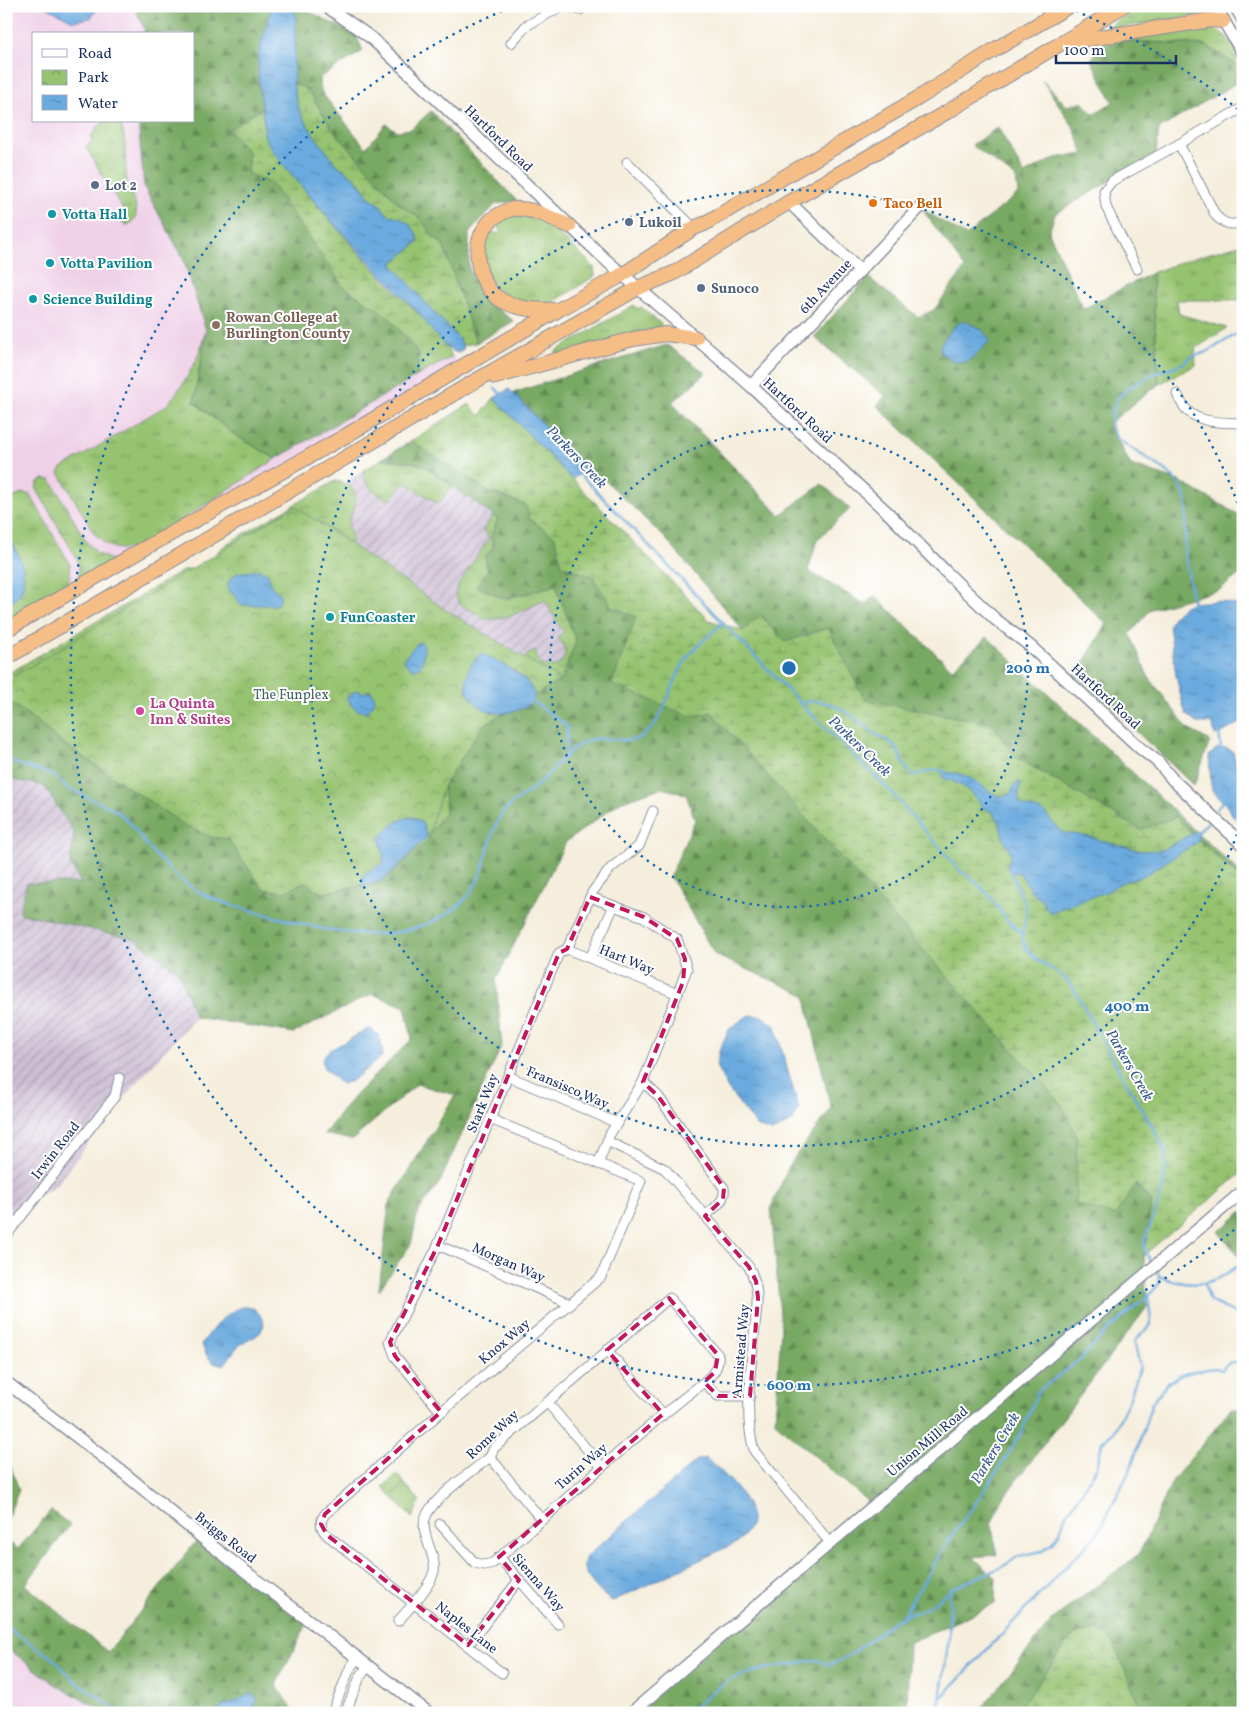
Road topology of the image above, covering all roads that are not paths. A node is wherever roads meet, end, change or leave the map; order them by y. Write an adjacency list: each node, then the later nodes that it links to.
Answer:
1 (326, 6): 20 (street, Hartford Road)
2 (1056, 6): 9 (highway)
3 (1069, 6): 9 (highway)
4 (1123, 6): 12 (highway)
5 (1215, 6): 10 (street)
6 (1235, 6): 8 (street)
7 (580, 10): 11 (street)
8 (1243, 20)
9 (1043, 21): 21 (highway)
10 (1223, 21): 12 (highway); 13 (street)
11 (511, 43)
12 (1062, 43): 17 (highway)
13 (1243, 54)
14 (1242, 108): 15 (street)
15 (1179, 144): 19 (street); 22 (street)
16 (627, 162): 21 (street)
17 (789, 202): 23 (street); 25 (highway)
18 (921, 206): 23 (street, 6th Avenue)
19 (1243, 222)
20 (569, 226): 24 (street, Hartford Road); 26 (highway)
21 (694, 228): 24 (highway)
22 (1136, 269)
23 (859, 270): 29 (street, 6th Avenue)
24 (622, 275): 25 (street, Hartford Road); 26 (highway)
25 (638, 288): 27 (street, Hartford Road); 28 (highway)
26 (558, 310): 32 (highway)
27 (696, 338): 28 (highway); 29 (street, Hartford Road)
28 (472, 383): 33 (highway)
29 (751, 386): 35 (street, Hartford Road)
30 (1177, 394): 31 (street)
31 (1243, 423)
32 (6, 630)
33 (6, 658)
34 (653, 811): 36 (street, Stark Way)
35 (1243, 845)
36 (590, 897): 37 (street); 38 (street, Stark Way)
37 (614, 906): 39 (street); 40 (street)
38 (566, 949): 39 (street, Hart Way); 41 (street, Stark Way)
39 (590, 958): 40 (street, Hart Way)
40 (678, 994): 43 (street)
41 (508, 1076): 44 (street, Stark Way); 45 (street, Fransisco Way)
42 (119, 1078): 50 (street, Irwin Road)
43 (643, 1082): 45 (street); 49 (street)
44 (490, 1119): 47 (street, Knox Way); 51 (street, Stark Way)
45 (617, 1123): 46 (street)
46 (607, 1141): 47 (street); 49 (street, Armistead Way)
47 (598, 1164): 53 (street, Knox Way)
48 (1243, 1191): 65 (street, Union Mill Road)
49 (705, 1216): 57 (street, Armistead Way)
50 (6, 1236)
51 (438, 1245): 53 (street, Morgan Way); 59 (street, Stark Way)
52 (668, 1298): 54 (street, Rome Way); 56 (street, Turin Way)
53 (570, 1303): 59 (street, Knox Way)
54 (607, 1350): 58 (street, Rome Way); 60 (street)
55 (6, 1382): 72 (street, Briggs Road)
56 (704, 1382): 57 (street); 60 (street, Turin Way)
57 (750, 1396): 65 (street, Armistead Way)
58 (547, 1402): 61 (street, Rome Way); 62 (street)
59 (441, 1412): 68 (street, Knox Way)
60 (663, 1414): 62 (street, Turin Way)
61 (490, 1457): 63 (street); 68 (street, Rome Way)
62 (602, 1467): 63 (street, Turin Way)
63 (541, 1518): 66 (street, Turin Way)
64 (440, 1524): 66 (street, Turin Way)
65 (831, 1544): 78 (street, Union Mill Road)
66 (499, 1557): 67 (street, Sienna Way)
67 (519, 1580): 70 (street, Sienna Way); 71 (street)
68 (414, 1603): 69 (street, Rome Way); 71 (street, Naples Lane)
69 (398, 1621)
70 (558, 1624)
71 (468, 1645): 74 (street, Naples Lane)
72 (358, 1657): 73 (street, Briggs Road); 75 (street)
73 (368, 1666): 76 (street); 77 (street, Briggs Road)
74 (502, 1673)
75 (332, 1713)
76 (345, 1713)
77 (429, 1713)
78 (631, 1713)

